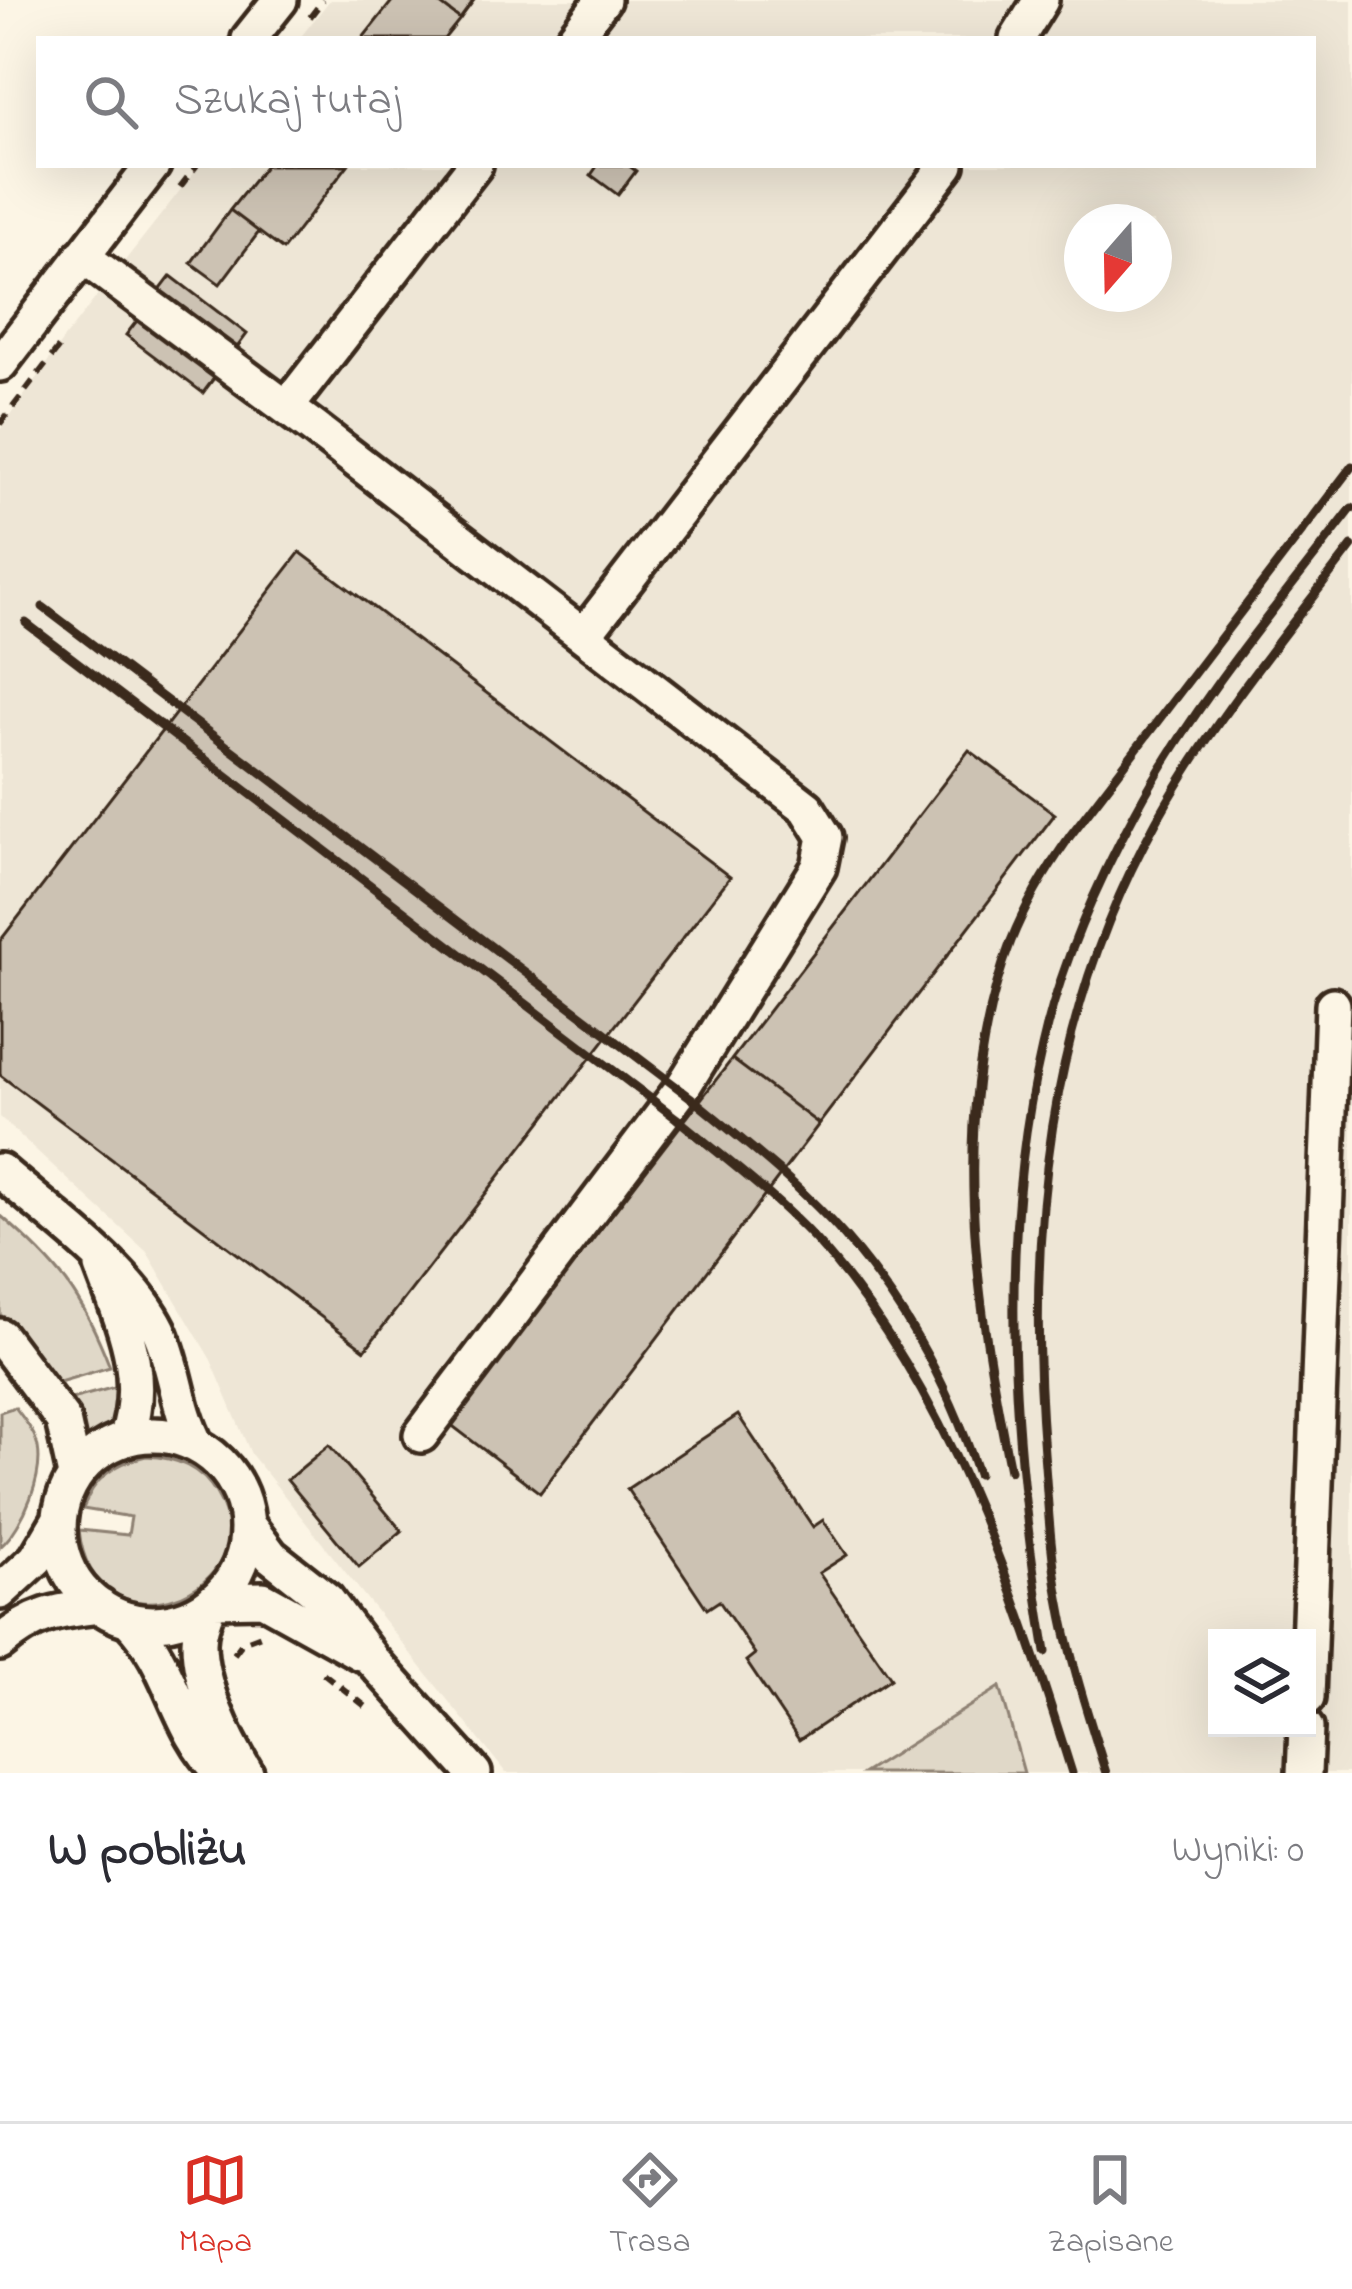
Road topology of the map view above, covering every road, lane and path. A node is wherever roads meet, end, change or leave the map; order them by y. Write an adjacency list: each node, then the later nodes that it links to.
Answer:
1 (280, 0): 4 (street)
2 (603, 0): 5 (street)
3 (1041, 0): 6 (street)
4 (251, 36)
5 (575, 36)
6 (1019, 36)
7 (150, 168): 10 (street)
8 (473, 168): 12 (street)
9 (945, 168): 13 (street)
10 (82, 256): 11 (street); 12 (street)
11 (0, 364)
12 (287, 407): 13 (street)
13 (584, 635): 18 (street)
14 (1333, 1006): 27 (street)
15 (0, 1171): 16 (street)
16 (99, 1259): 19 (street); 20 (street)
17 (0, 1336): 21 (street)
18 (421, 1436)
19 (126, 1439): 20 (street); 21 (street)
20 (197, 1446): 23 (street)
21 (75, 1475): 22 (street)
22 (59, 1520): 24 (street); 26 (street)
23 (247, 1524): 25 (street); 30 (street)
24 (0, 1592)
25 (211, 1603): 26 (street); 30 (street); 36 (street)
26 (115, 1613): 29 (street); 35 (street)
27 (1310, 1629)
28 (268, 1636): 31 (path)
29 (0, 1643)
30 (372, 1660): 37 (street)
31 (231, 1664)
32 (317, 1668): 33 (path)
33 (374, 1714)
34 (1306, 1737): 38 (street)
35 (222, 1773)
36 (246, 1773)
37 (474, 1773)
38 (1304, 1773)

